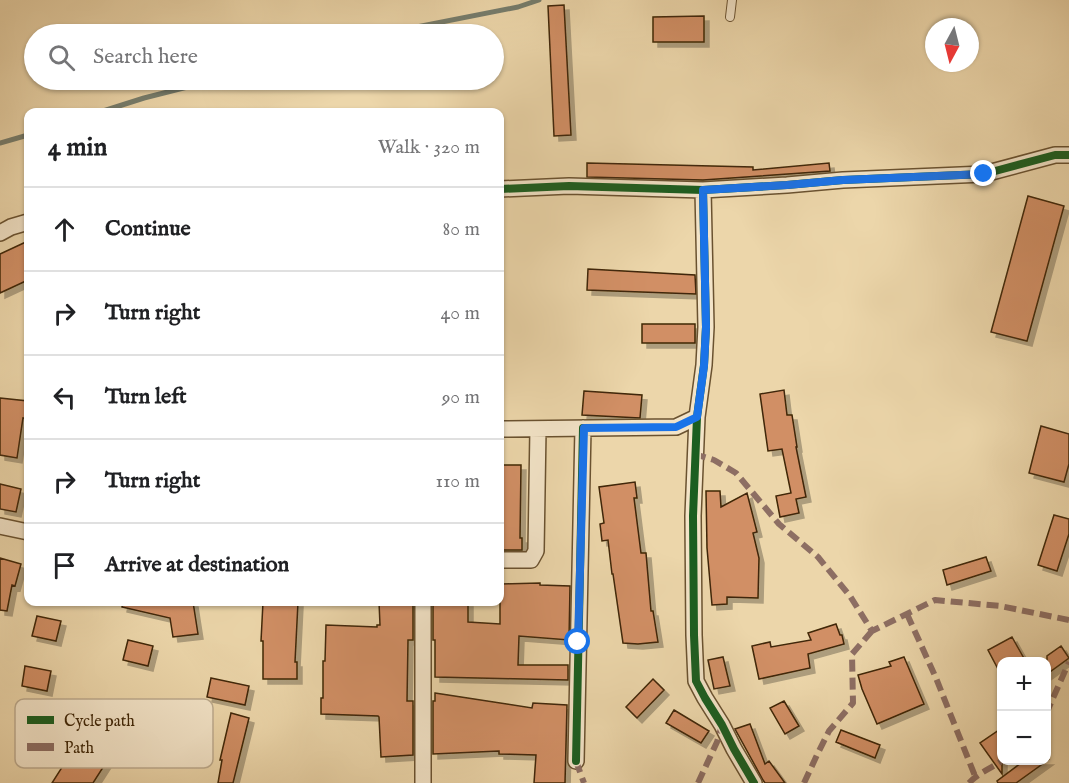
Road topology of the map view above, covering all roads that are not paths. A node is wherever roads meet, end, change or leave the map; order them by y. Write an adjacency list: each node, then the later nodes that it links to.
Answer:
1 (732, 0): 2 (lane)
2 (730, 17)
3 (1069, 155): 5 (street)
4 (504, 189): 5 (street)
5 (703, 190): 8 (street)
6 (24, 223): 7 (street)
7 (0, 233)
8 (697, 417): 9 (street); 18 (street)
9 (584, 428): 11 (street); 16 (street)
10 (504, 429): 11 (street)
11 (538, 429): 14 (street)
12 (0, 526): 13 (street)
13 (24, 531)
14 (504, 560)
15 (423, 606): 17 (street)
16 (576, 761)
17 (423, 783)
18 (754, 783)

